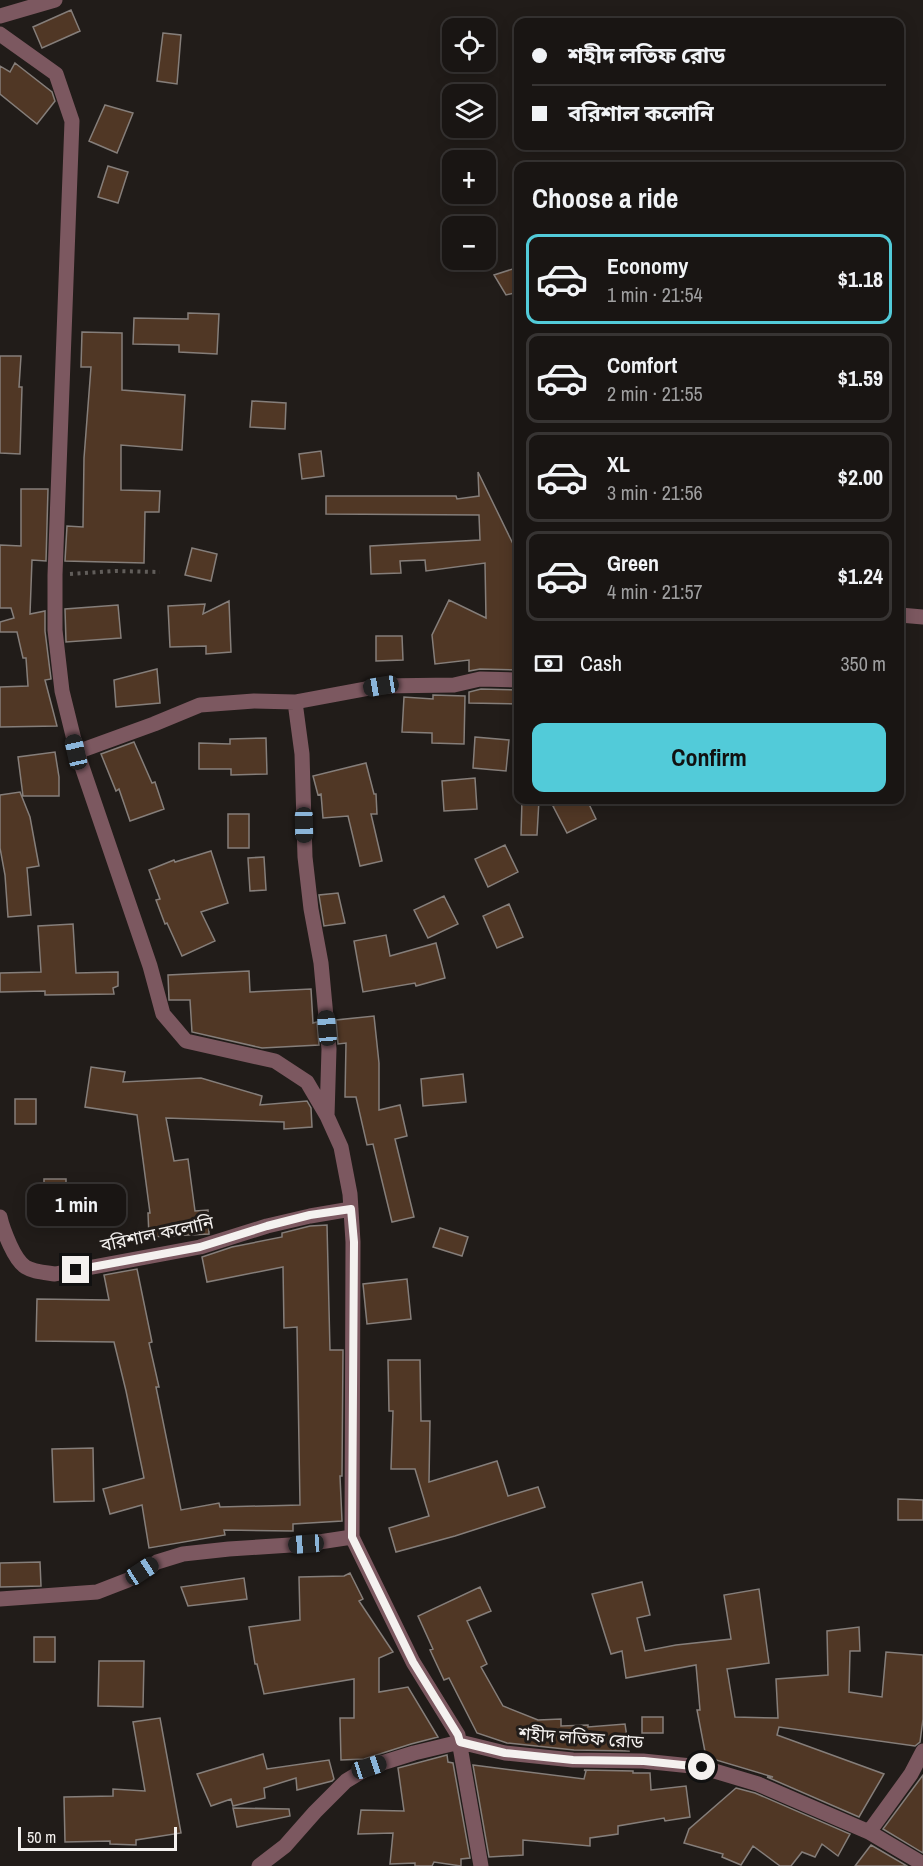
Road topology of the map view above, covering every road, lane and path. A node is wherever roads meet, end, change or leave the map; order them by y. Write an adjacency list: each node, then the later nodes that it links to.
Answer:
1 (55, 0): 2 (street)
2 (5, 10)
3 (0, 34): 5 (street)
4 (160, 572): 5 (path)
5 (55, 575): 10 (street)
6 (904, 615): 7 (street)
7 (923, 617)
8 (514, 680): 9 (street)
9 (295, 702): 10 (street); 11 (street)
10 (76, 752): 11 (street)
11 (327, 1116): 12 (street)
12 (351, 1209): 13 (street, বরিশাল কলোনি); 14 (street)
13 (0, 1218)
14 (352, 1537): 15 (street); 16 (street)
15 (0, 1599)
16 (460, 1742): 18 (street, শহীদ লতিফ রোড); 20 (street, শহীদ লতিফ রোড); 21 (street)
17 (923, 1751): 18 (street)
18 (869, 1832): 19 (street, শহীদ লতিফ রোড)
19 (923, 1864)
20 (259, 1866)
21 (481, 1866)

